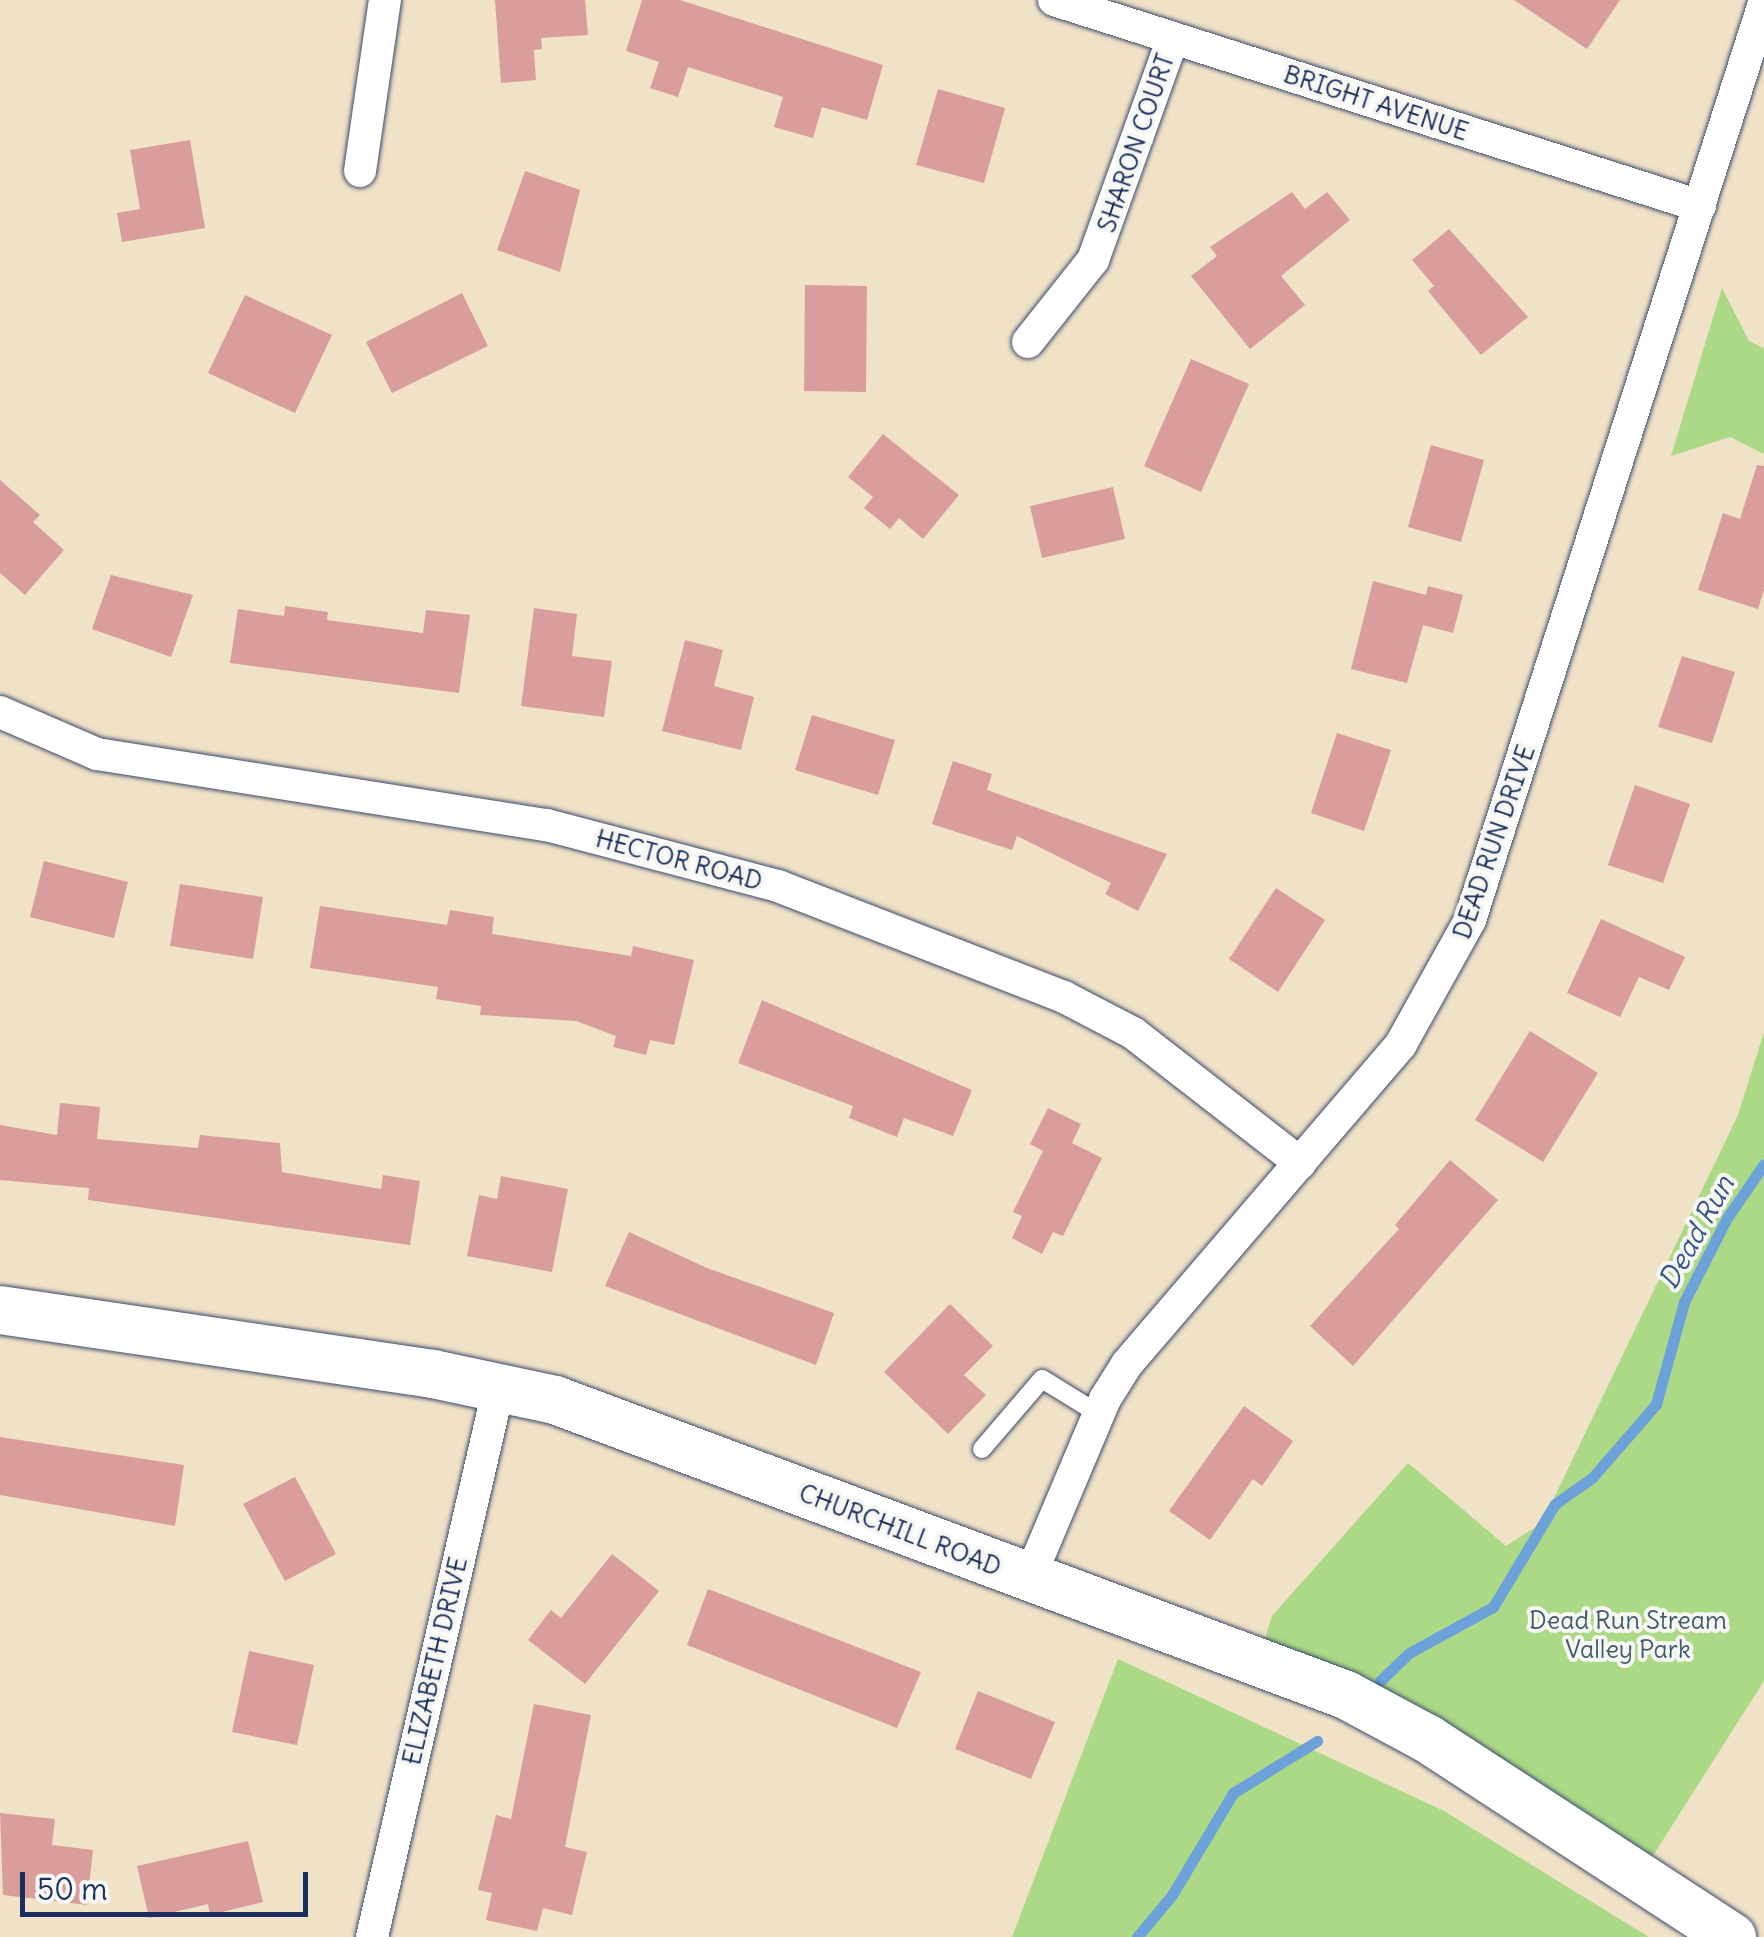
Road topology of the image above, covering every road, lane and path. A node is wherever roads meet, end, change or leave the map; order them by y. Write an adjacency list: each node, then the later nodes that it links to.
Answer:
1 (385, 0): 5 (street)
2 (1054, 0): 4 (street, BRIGHT AVENUE)
3 (1764, 2): 6 (street, DEAD RUN DRIVE)
4 (1173, 38): 6 (street, BRIGHT AVENUE); 7 (street, SHARON COURT)
5 (360, 171)
6 (1700, 206): 9 (street, DEAD RUN DRIVE)
7 (1028, 342)
8 (0, 712): 9 (street, HECTOR ROAD)
9 (1300, 1163): 12 (street, DEAD RUN DRIVE)
10 (0, 1310): 11 (street, CHURCHILL ROAD)
11 (499, 1386): 14 (street, CHURCHILL ROAD); 15 (street, ELIZABETH DRIVE)
12 (1099, 1414): 13 (lane); 14 (street, DEAD RUN DRIVE)
13 (982, 1449)
14 (1029, 1579): 16 (street, CHURCHILL ROAD)
15 (372, 1937)
16 (1732, 1937)

